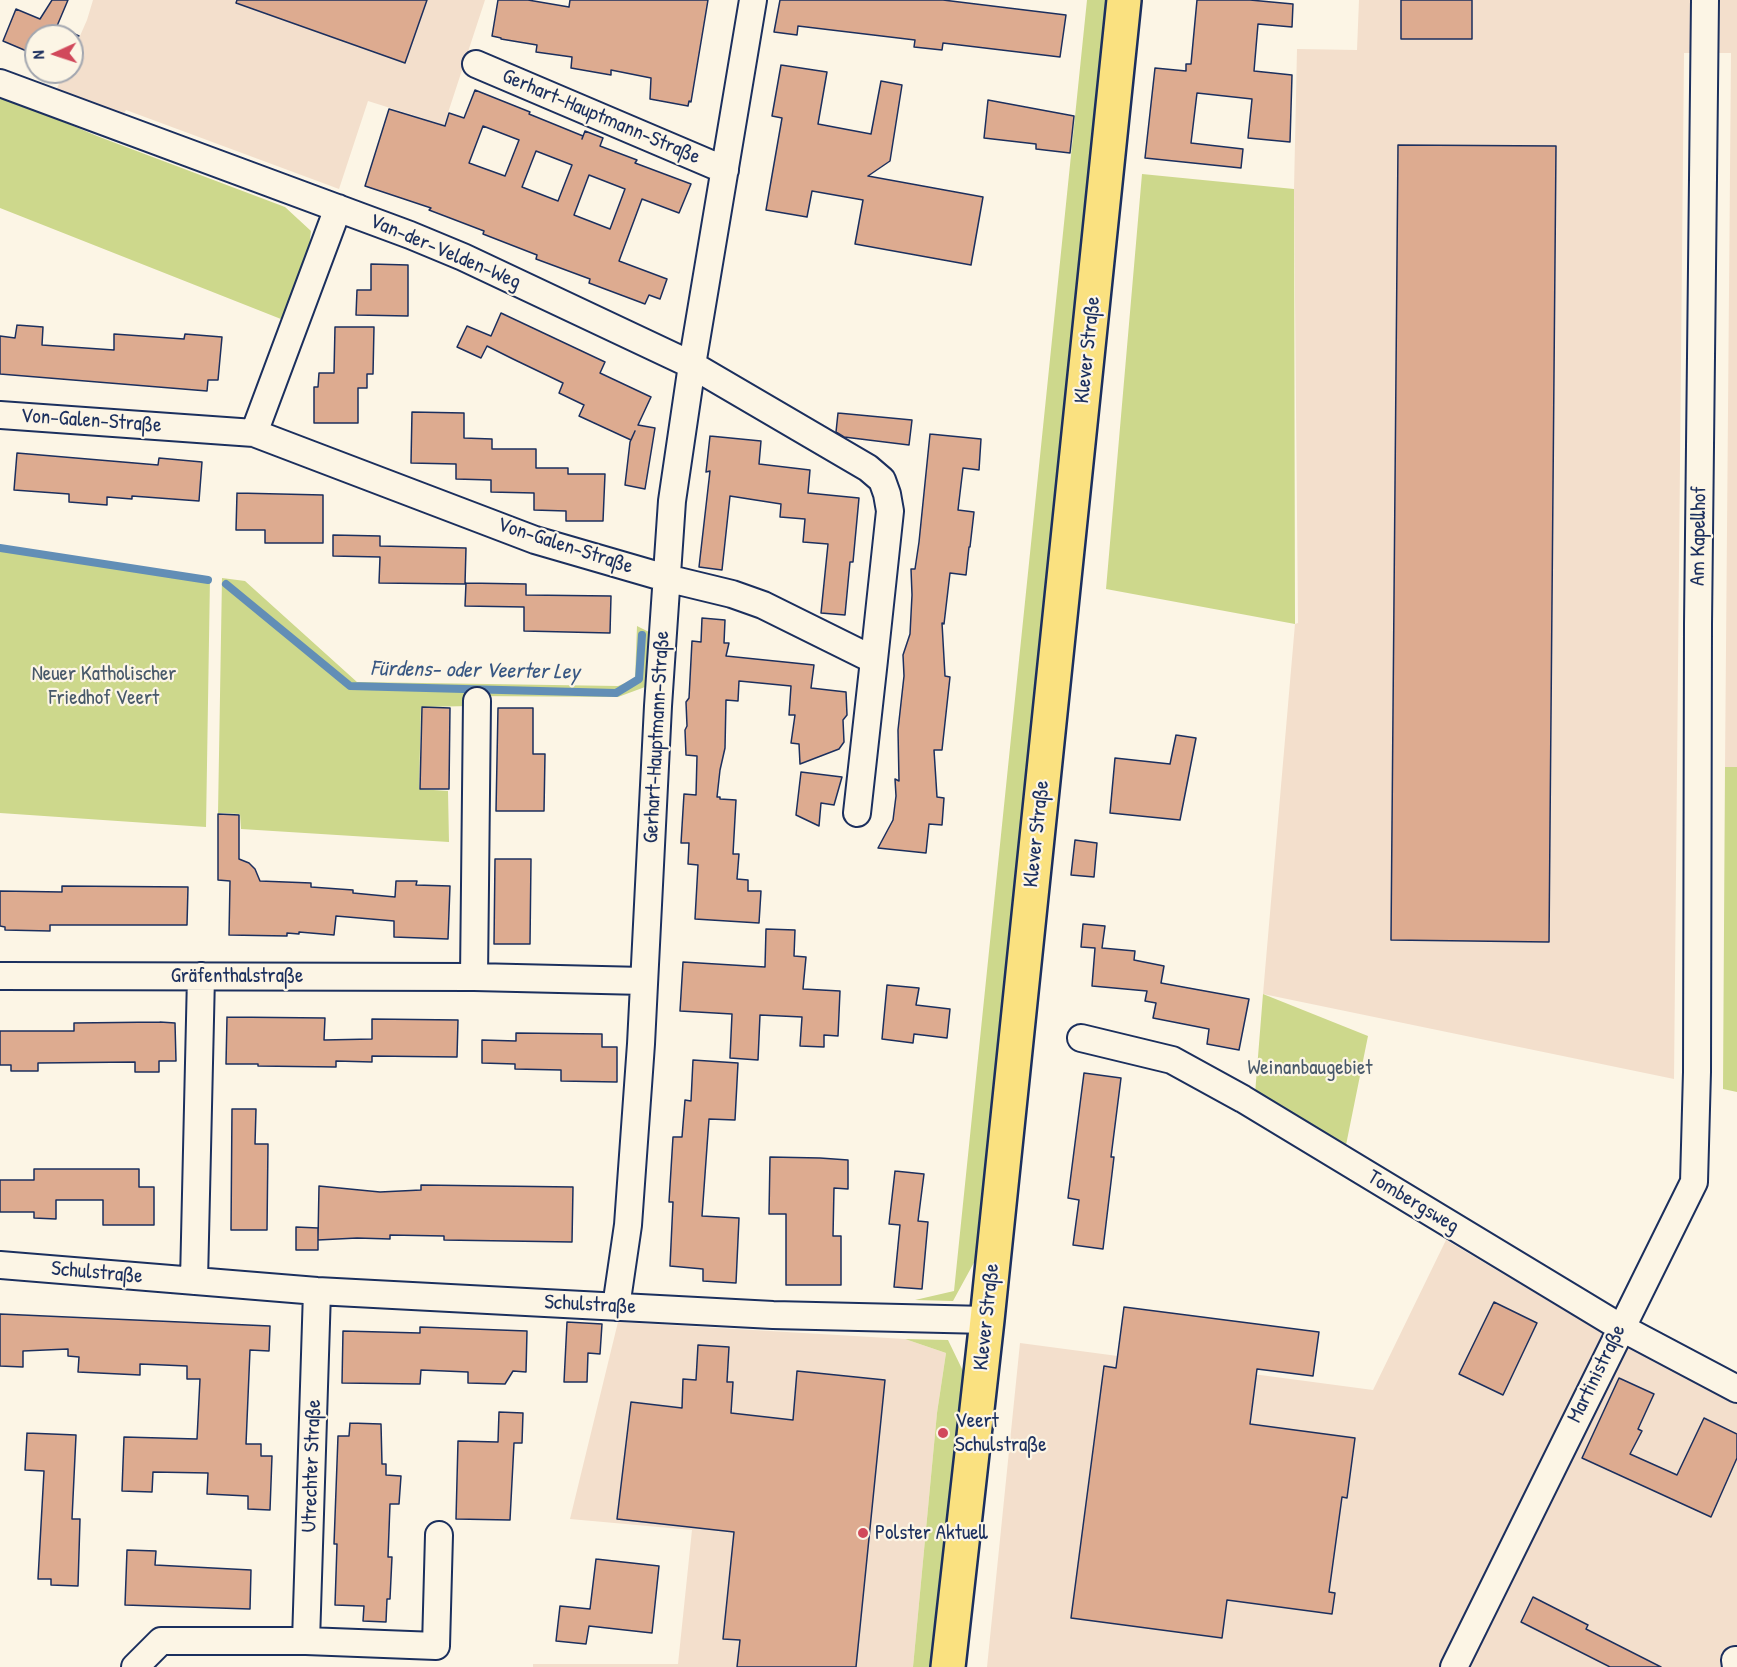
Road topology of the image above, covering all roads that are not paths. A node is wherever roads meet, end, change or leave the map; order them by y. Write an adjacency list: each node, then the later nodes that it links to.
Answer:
1 (753, 0): 6 (street, Gerhart-Hauptmann-Straße)
2 (1124, 0): 25 (main road, Klever Straße)
3 (1705, 0): 20 (street, Am Kapellhof)
4 (476, 64): 6 (street, Gerhart-Hauptmann-Straße)
5 (0, 83): 7 (street, Van-der-Velden-Weg)
6 (725, 170): 8 (street, Gerhart-Hauptmann-Straße)
7 (338, 208): 8 (street, Van-der-Velden-Weg); 10 (street)
8 (692, 365): 11 (street, Gerhart-Hauptmann-Straße); 12 (street, Van-der-Velden-Weg)
9 (0, 415): 10 (street, Von-Galen-Straße)
10 (254, 433): 11 (street, Von-Galen-Straße)
11 (666, 578): 12 (street, Von-Galen-Straße); 18 (street, Gerhart-Hauptmann-Straße)
12 (874, 660): 14 (street)
13 (477, 701): 17 (street)
14 (857, 813)
15 (0, 976): 16 (street, Gräfenthalstraße)
16 (201, 976): 17 (street, Gräfenthalstraße); 22 (street)
17 (474, 977): 18 (street, Gräfenthalstraße)
18 (644, 981): 24 (street, Gerhart-Hauptmann-Straße)
19 (1081, 1038): 26 (street, Tombergsweg)
20 (1697, 1072): 26 (street, Martinistraße)
21 (0, 1265): 22 (street, Schulstraße)
22 (194, 1281): 23 (street, Schulstraße)
23 (317, 1291): 24 (street, Schulstraße); 29 (street, Utrechter Straße)
24 (616, 1307): 25 (street, Schulstraße)
25 (987, 1320): 31 (main road, Klever Straße)
26 (1620, 1327): 27 (street, Tombergsweg); 32 (street, Martinistraße)
27 (1737, 1389)
28 (439, 1535): 29 (street)
29 (306, 1641): 30 (street)
30 (135, 1667)
31 (948, 1667)
32 (1454, 1667)

